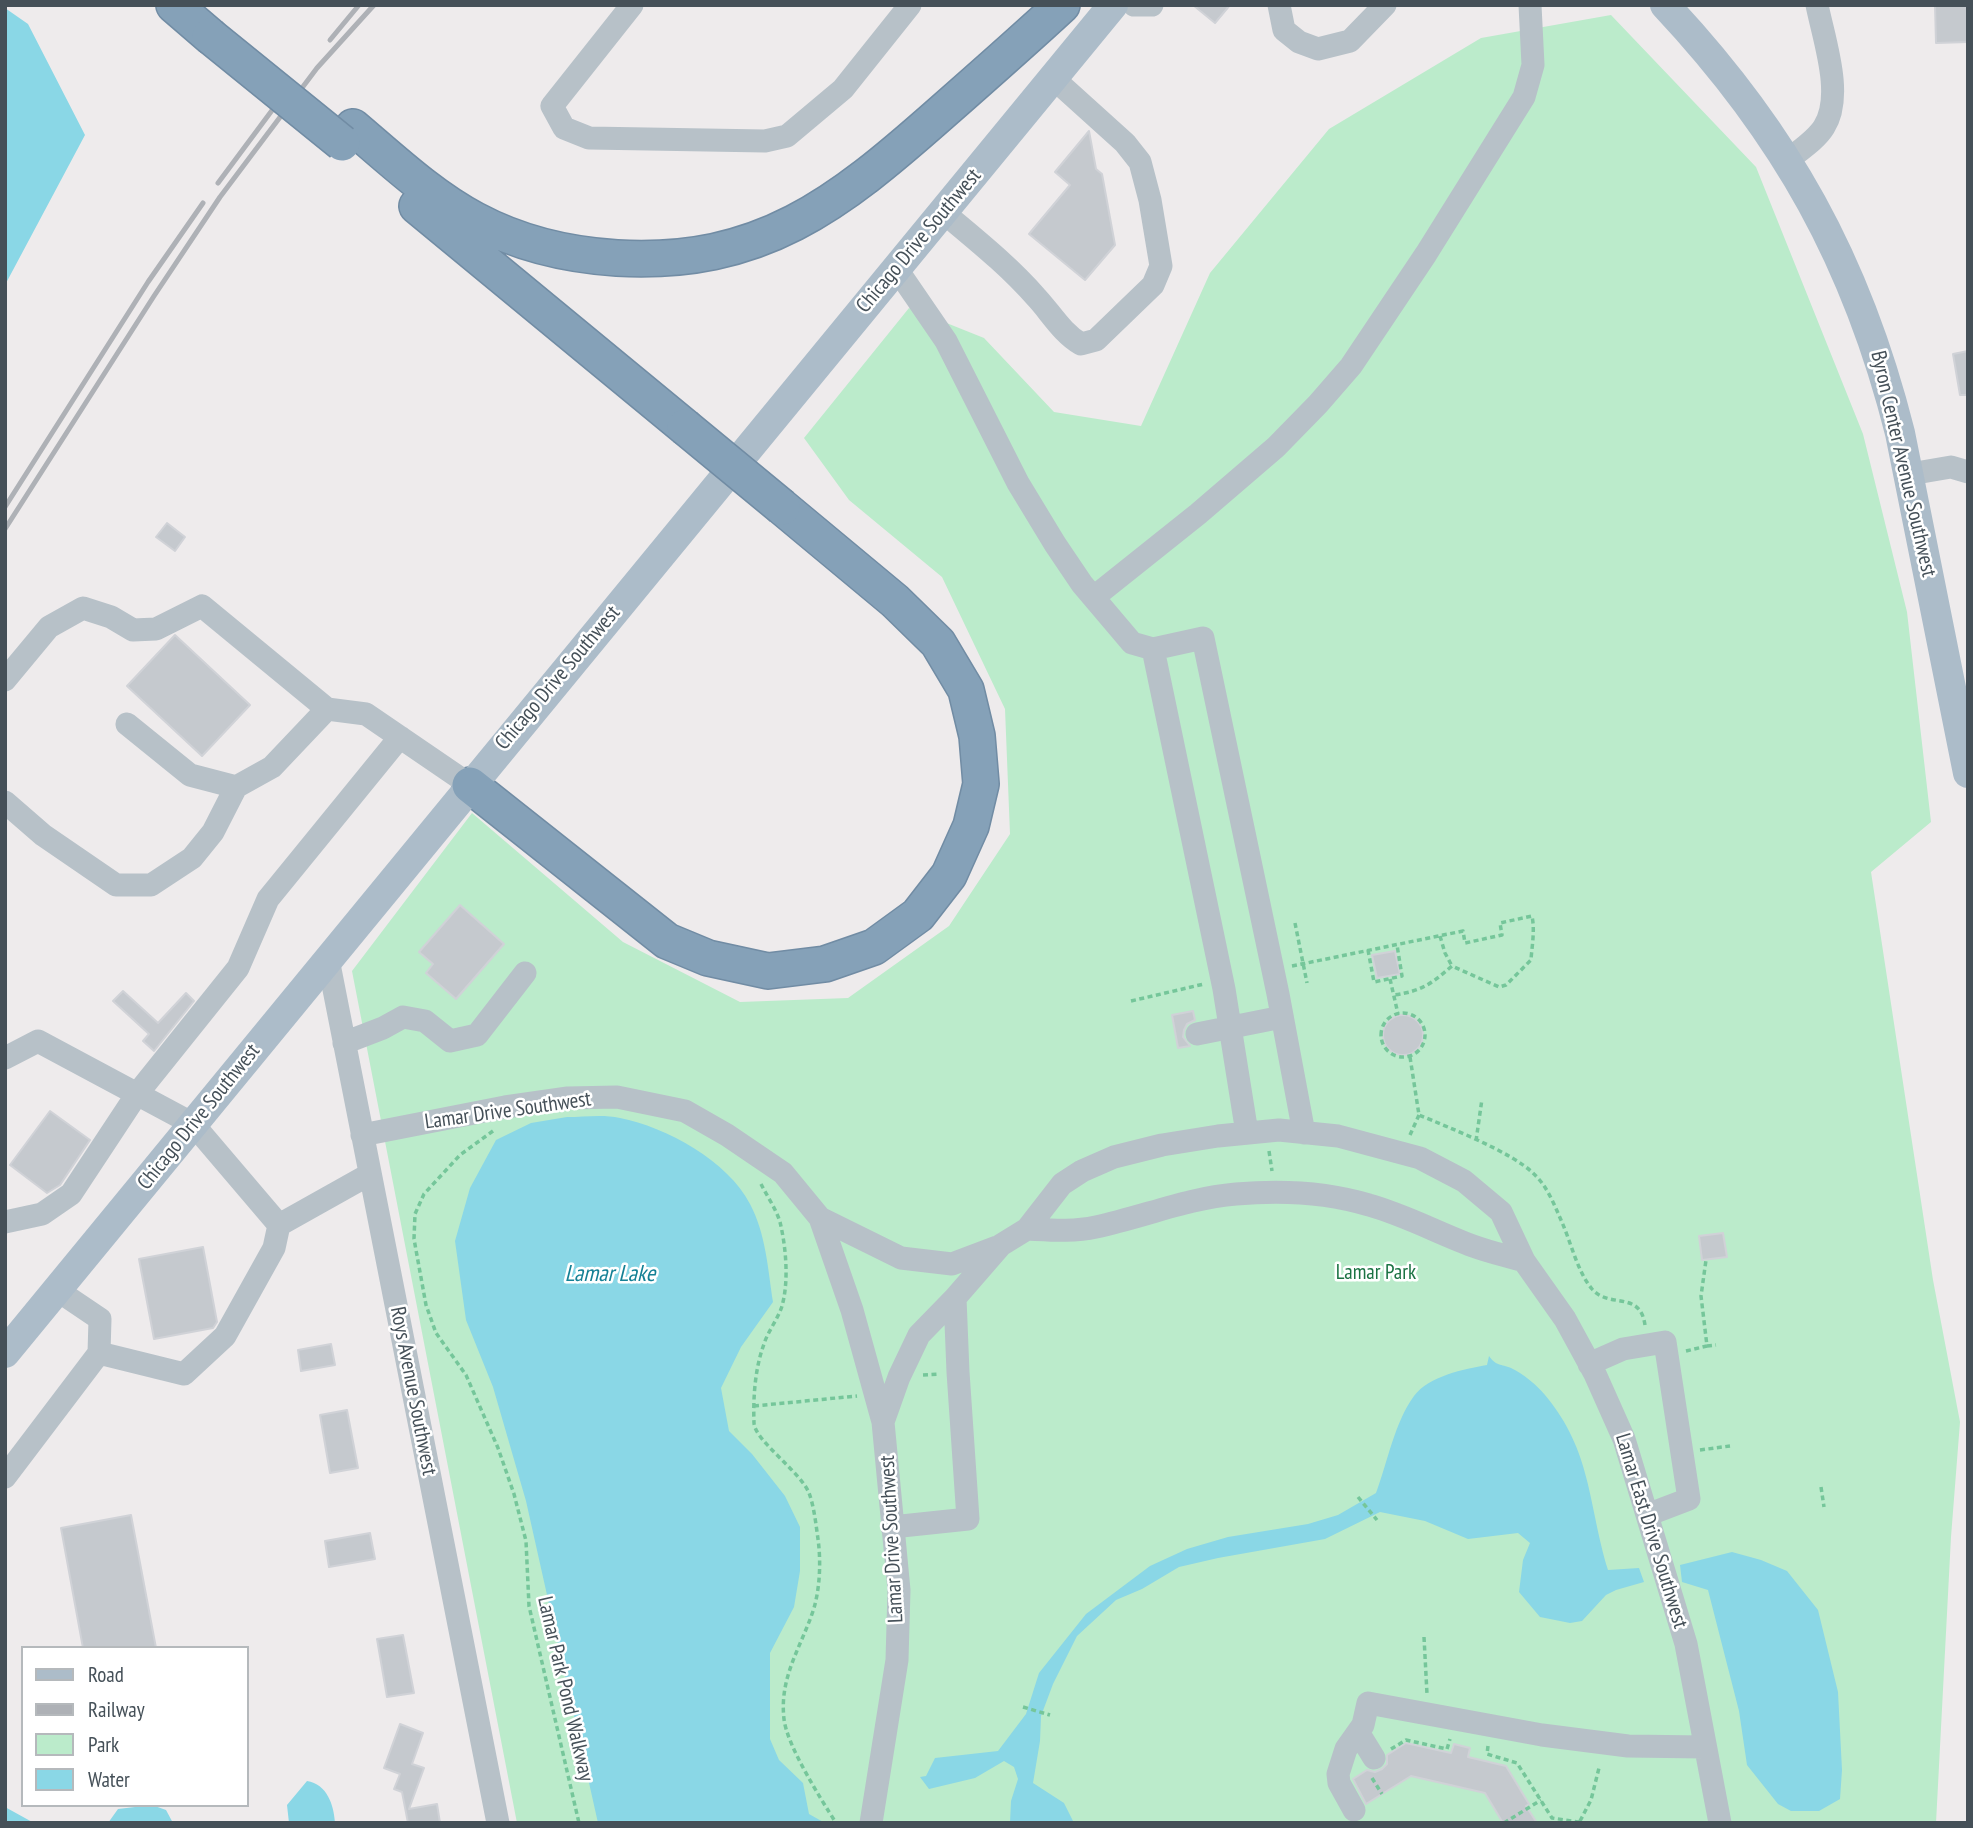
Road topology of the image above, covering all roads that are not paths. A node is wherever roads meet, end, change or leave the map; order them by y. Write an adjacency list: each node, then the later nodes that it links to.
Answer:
1 (174, 5): 13 (highway)
2 (632, 5): 3 (street)
3 (910, 5)
4 (1062, 5): 15 (highway)
5 (1113, 5): 14 (main road, Chicago Drive Southwest)
6 (1134, 5): 7 (street)
7 (1152, 5)
8 (1279, 5): 9 (street)
9 (1385, 5)
10 (1530, 5): 21 (street)
11 (1665, 5): 16 (main road, Byron Center Avenue Southwest)
12 (1817, 5): 16 (street)
13 (213, 20): 15 (highway)
14 (1053, 78): 17 (main road, Chicago Drive Southwest); 17 (street)
15 (348, 135): 29 (highway, bridge)
16 (1788, 160): 20 (main road, Byron Center Avenue Southwest)
17 (943, 212): 18 (main road, Chicago Drive Southwest)
18 (896, 268): 21 (street); 29 (main road, Chicago Drive Southwest)
19 (1968, 472): 20 (street)
20 (1910, 474): 23 (main road, Byron Center Avenue Southwest)
21 (1094, 597): 22 (street)
22 (1153, 649): 34 (street); 35 (street)
23 (1958, 674): 28 (main road, Byron Center Avenue Southwest)
24 (5, 680): 25 (street)
25 (327, 709): 27 (street); 30 (street)
26 (127, 724): 30 (street)
27 (400, 737): 29 (street); 39 (street)
28 (1967, 761)
29 (470, 785): 32 (main road, Chicago Drive Southwest)
30 (236, 787): 31 (street)
31 (5, 802)
32 (328, 959): 37 (street, Roys Avenue Southwest); 40 (main road, Chicago Drive Southwest)
33 (525, 973): 37 (street)
34 (1282, 1017): 35 (street); 42 (street)
35 (1231, 1028): 36 (street); 41 (street)
36 (1198, 1034)
37 (344, 1043): 43 (street, Roys Avenue Southwest)
38 (5, 1058): 39 (street)
39 (137, 1094): 40 (street); 47 (street)
40 (193, 1124): 48 (street); 52 (main road, Chicago Drive Southwest)
41 (1257, 1133): 42 (street, Lamar Drive Southwest); 49 (street, Lamar Drive Southwest)
42 (1304, 1133): 44 (street, Lamar Drive Southwest)
43 (362, 1135): 45 (street, Roys Avenue Southwest); 46 (street, Lamar Drive Southwest)
44 (1420, 1158): 51 (street, Lamar East Drive Southwest)
45 (370, 1174): 48 (street); 65 (street, Roys Avenue Southwest)
46 (820, 1218): 50 (street); 57 (street, Lamar Drive Southwest)
47 (6, 1222)
48 (279, 1226): 55 (street)
49 (1027, 1229): 50 (street, Lamar Drive Southwest); 51 (street)
50 (1001, 1245): 53 (street, Lamar Drive Southwest)
51 (1524, 1261): 56 (street, Lamar East Drive Southwest)
52 (57, 1290): 54 (main road, Chicago Drive Southwest); 55 (street)
53 (955, 1298): 57 (street, Lamar Drive Southwest); 60 (street)
54 (5, 1353)
55 (99, 1353): 58 (street)
56 (1590, 1364): 59 (street, Lamar East Drive Southwest); 59 (street)
57 (884, 1422): 60 (street, Lamar Drive Southwest)
58 (5, 1477)
59 (1647, 1515): 62 (street, Lamar East Drive Southwest)
60 (892, 1527): 66 (street, Lamar Drive Southwest)
61 (1358, 1731): 62 (street); 63 (street); 64 (street)
62 (1704, 1747): 67 (street, Lamar East Drive Southwest)
63 (1374, 1758)
64 (1354, 1810)
65 (498, 1823)
66 (871, 1823)
67 (1720, 1823)

